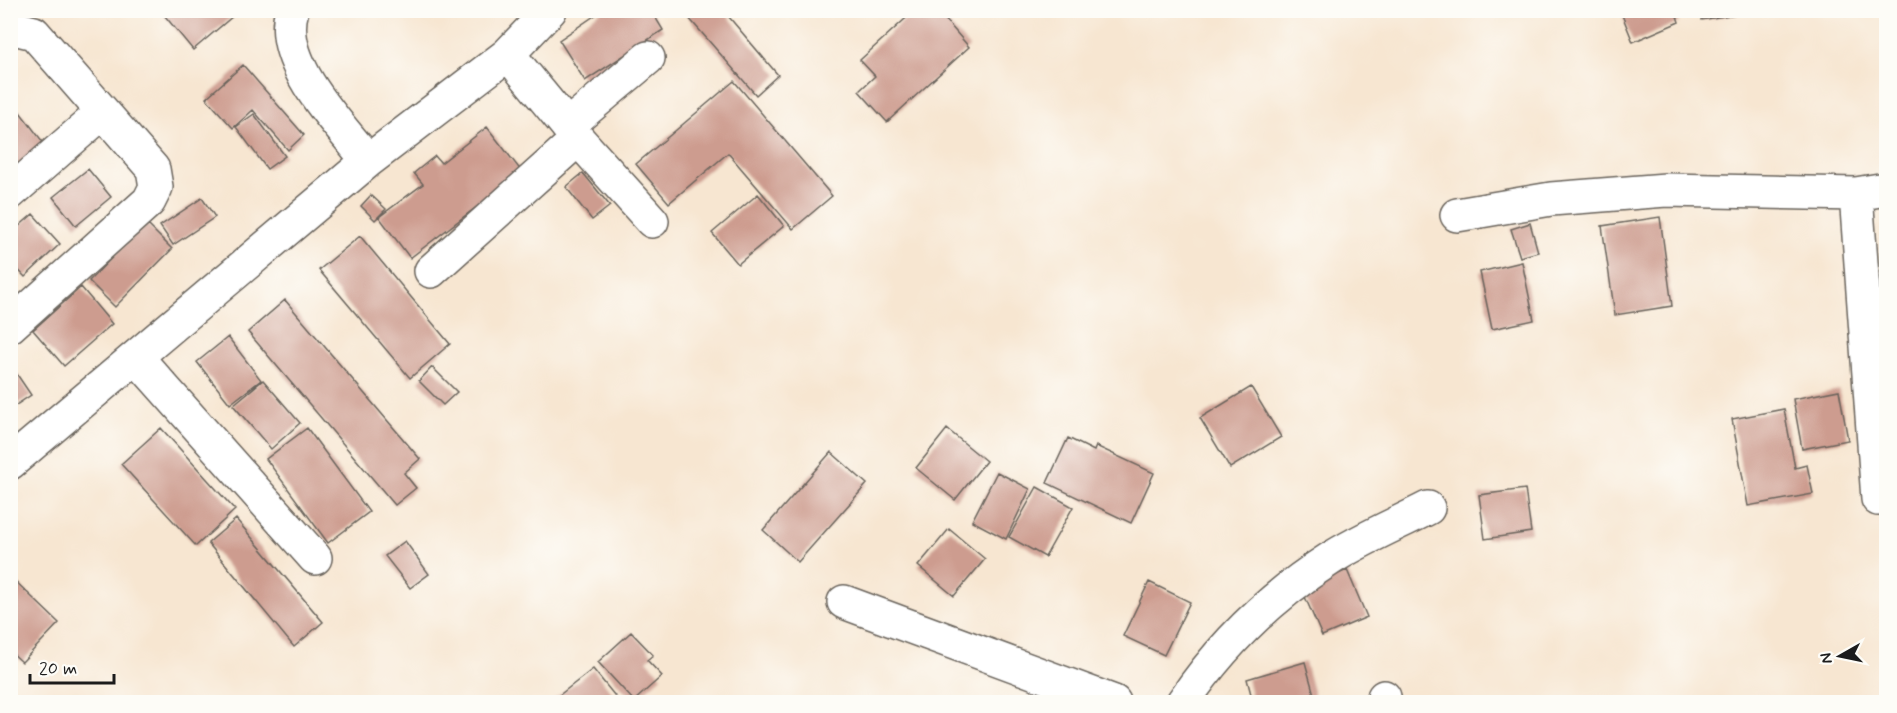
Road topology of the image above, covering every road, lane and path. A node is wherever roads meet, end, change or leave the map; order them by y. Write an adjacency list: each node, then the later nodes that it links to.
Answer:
1 (292, 10): 8 (street)
2 (550, 10): 4 (street)
3 (10, 27): 6 (street)
4 (508, 54): 7 (street); 8 (street)
5 (648, 58): 7 (street)
6 (103, 112): 10 (street); 14 (street)
7 (572, 132): 12 (street); 13 (street)
8 (368, 162): 15 (street)
9 (1871, 191): 11 (street); 16 (street)
10 (10, 192)
11 (1456, 215)
12 (652, 221)
13 (431, 271)
14 (10, 326)
15 (137, 358): 17 (street); 20 (street)
16 (1878, 391): 18 (street)
17 (10, 463)
18 (1878, 499)
19 (1428, 508): 23 (street)
20 (315, 558)
21 (844, 602): 22 (street)
22 (1114, 702)
23 (1183, 702)

